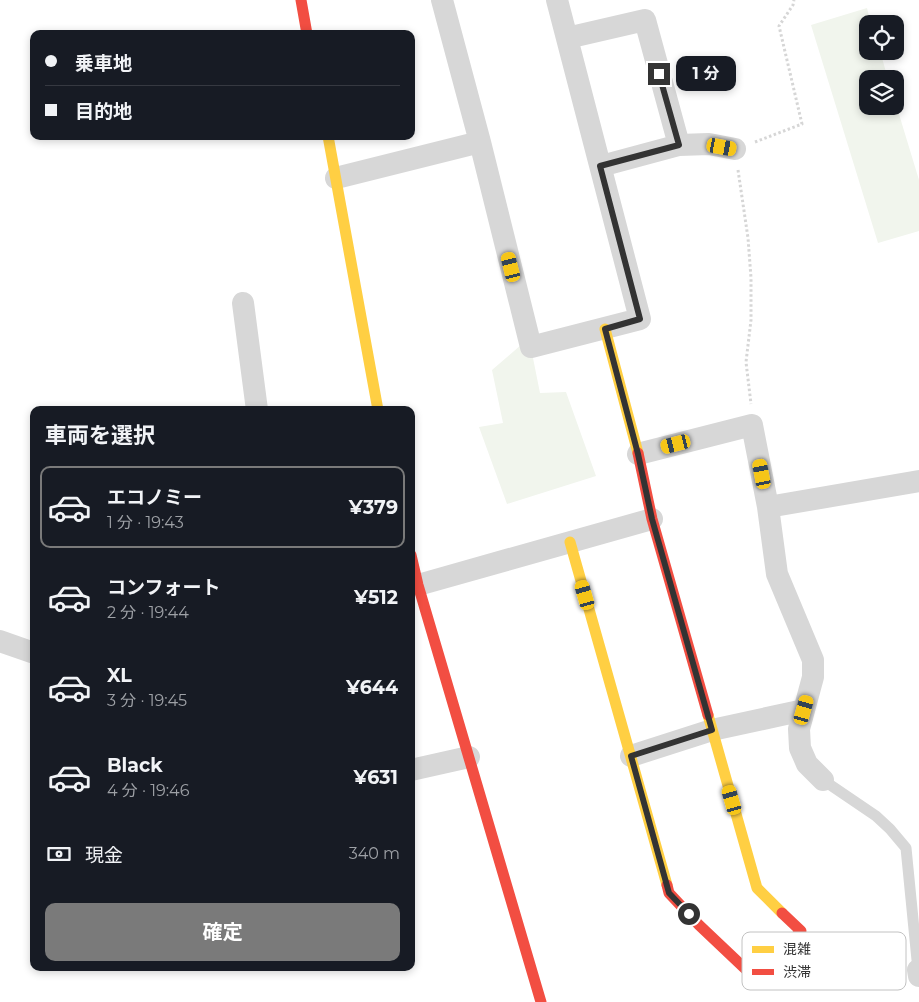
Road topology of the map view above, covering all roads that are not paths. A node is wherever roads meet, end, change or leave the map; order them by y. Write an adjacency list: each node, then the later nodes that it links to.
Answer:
1 (300, 0): 4 (street)
2 (442, 0): 7 (street)
3 (558, 0): 5 (street)
4 (306, 30)
5 (567, 38): 8 (street); 10 (street)
6 (329, 140): 11 (street)
7 (480, 142): 11 (street); 13 (street)
8 (679, 145): 9 (street); 10 (street)
9 (736, 149)
10 (600, 166): 13 (street)
11 (336, 178): 15 (street)
12 (243, 303): 14 (street)
13 (605, 329): 16 (street)
14 (256, 406)
15 (377, 406)
16 (638, 454): 18 (street); 19 (street)
17 (919, 481): 18 (street)
18 (768, 507): 25 (street)
19 (652, 519): 20 (street); 26 (street)
20 (570, 542): 22 (street); 27 (street)
21 (415, 572): 22 (street)
22 (418, 585): 28 (street)
23 (0, 641): 24 (street)
24 (30, 652)
25 (804, 710): 26 (street); 30 (street)
26 (712, 730): 27 (street); 31 (street)
27 (631, 756): 32 (street)
28 (469, 757): 29 (street); 35 (street)
29 (415, 769)
30 (823, 780): 33 (lane)
31 (800, 932)
32 (742, 966)
33 (918, 970): 34 (street)
34 (919, 976)
35 (541, 1002)

